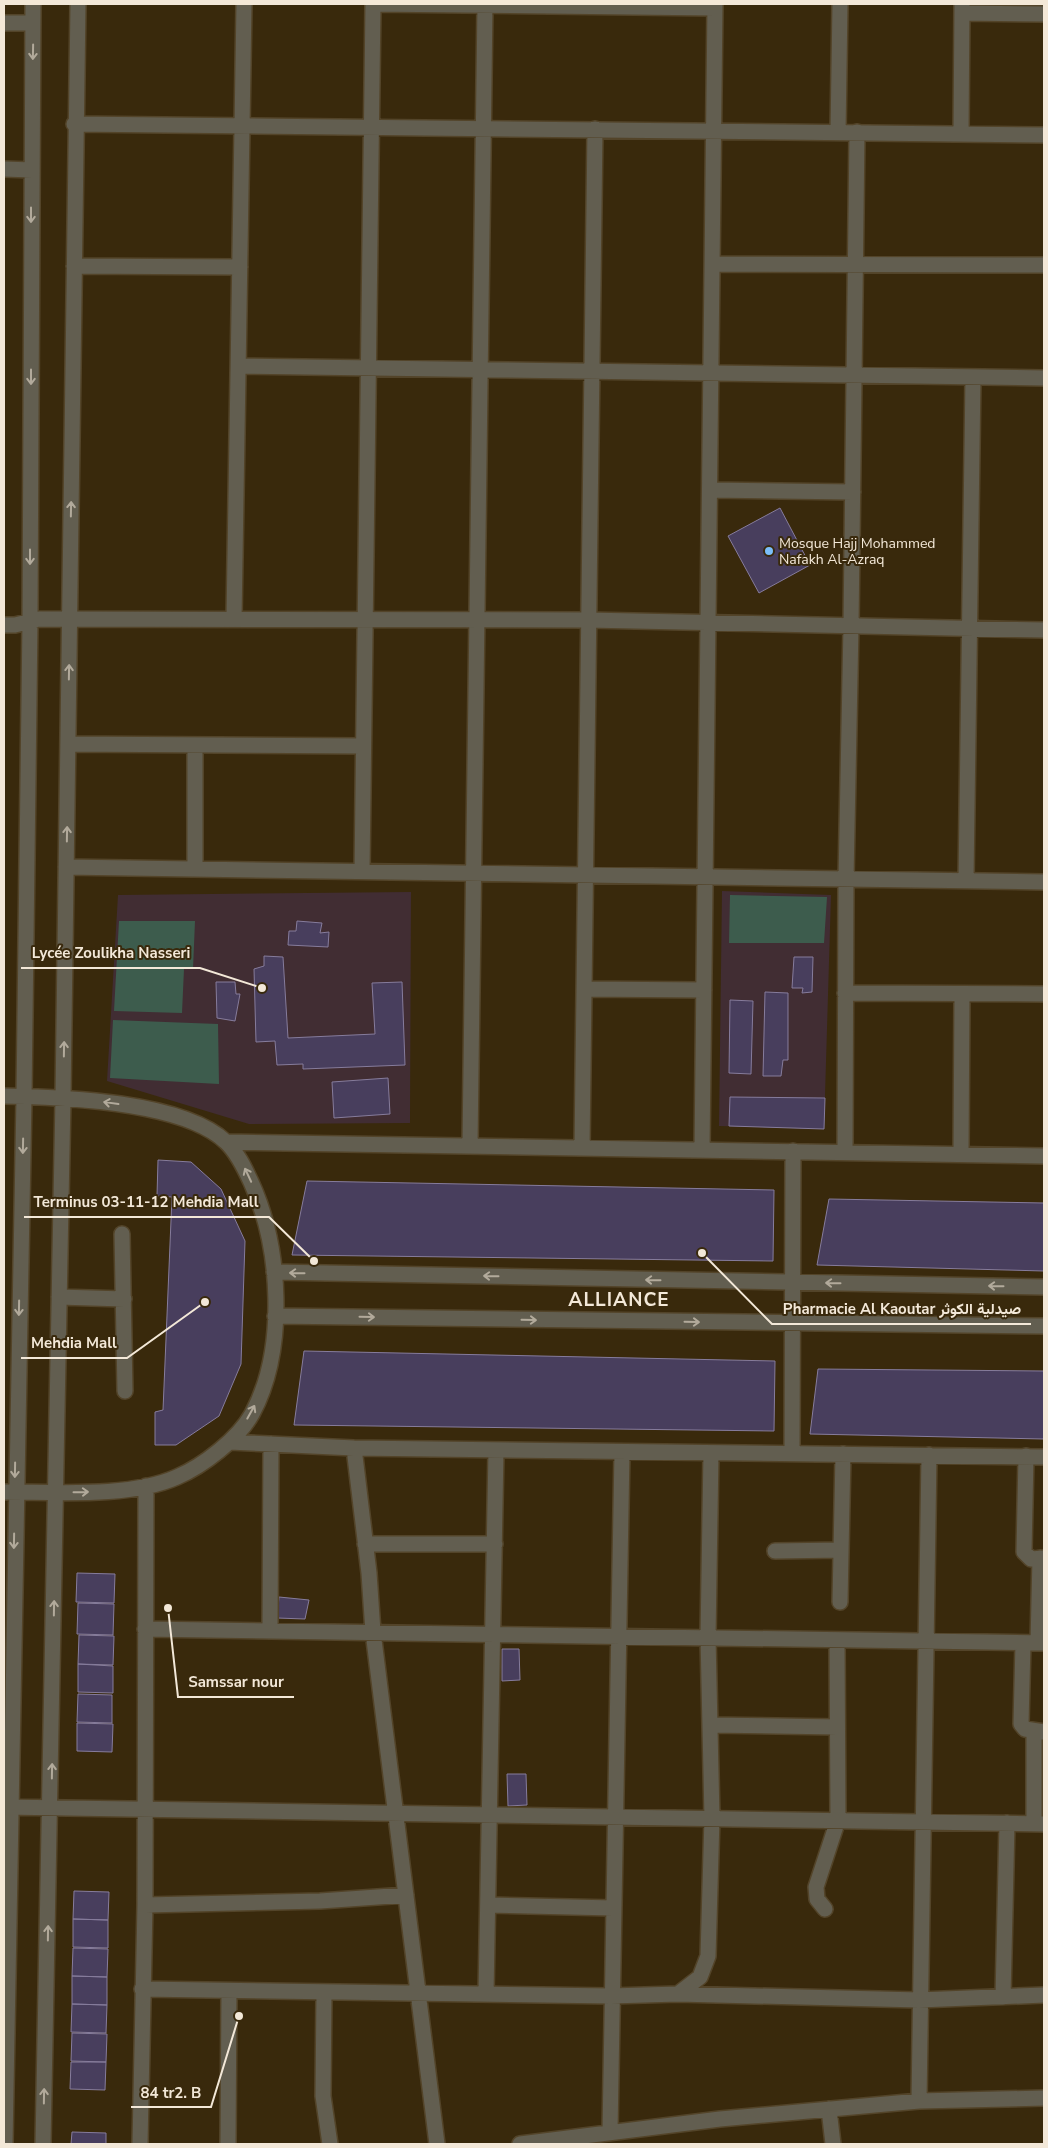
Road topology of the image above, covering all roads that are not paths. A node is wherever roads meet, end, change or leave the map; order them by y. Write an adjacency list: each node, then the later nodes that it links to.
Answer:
1 (34, 4): 11 (street)
2 (78, 4): 12 (street)
3 (244, 4): 13 (street)
4 (373, 4): 6 (street); 14 (street)
5 (840, 4): 18 (street)
6 (485, 5): 7 (street); 15 (street)
7 (715, 6): 17 (street)
8 (962, 9): 9 (street); 20 (street)
9 (1044, 14)
10 (4, 23): 11 (street)
11 (33, 23): 23 (street, one-way to 23)
12 (74, 124): 13 (street); 27 (street)
13 (243, 124): 14 (street); 28 (street)
14 (371, 126): 15 (street); 30 (street)
15 (483, 127): 16 (street); 31 (street)
16 (595, 129): 17 (street); 32 (street)
17 (714, 131): 18 (street); 24 (street)
18 (838, 132): 19 (street)
19 (857, 132): 20 (street); 25 (street)
20 (961, 134): 21 (street)
21 (1044, 136)
22 (4, 169): 23 (street)
23 (32, 170): 44 (street, one-way to 44)
24 (713, 264): 25 (street); 33 (street)
25 (855, 264): 26 (street); 34 (street)
26 (1044, 265)
27 (74, 266): 28 (street); 42 (street, one-way to 27)
28 (240, 268): 29 (street)
29 (239, 366): 30 (street); 40 (street)
30 (370, 369): 31 (street); 39 (street)
31 (480, 370): 32 (street); 41 (street)
32 (593, 370): 33 (street); 43 (street)
33 (712, 373): 34 (street); 37 (street)
34 (854, 375): 35 (street); 38 (street)
35 (973, 377): 36 (street); 48 (street)
36 (1044, 378)
37 (710, 490): 38 (street); 45 (street)
38 (853, 492): 47 (street)
39 (365, 618): 40 (street); 41 (street); 52 (street)
40 (234, 619): 42 (street)
41 (476, 619): 43 (street); 56 (street)
42 (70, 620): 44 (street); 50 (street, one-way to 42)
43 (588, 620): 45 (street); 57 (street)
44 (30, 621): 46 (street); 68 (street)
45 (709, 623): 47 (street); 58 (street)
46 (4, 625)
47 (851, 626): 48 (street); 59 (street)
48 (969, 628): 49 (street); 60 (street)
49 (1044, 630)
50 (68, 744): 51 (street); 53 (street, one-way to 50)
51 (195, 745): 52 (street); 54 (street)
52 (363, 746): 55 (street)
53 (66, 867): 54 (street); 69 (street, one-way to 53)
54 (195, 869): 55 (street)
55 (362, 872): 56 (street)
56 (474, 873): 57 (street); 71 (street)
57 (586, 875): 58 (street); 62 (street)
58 (704, 878): 59 (street); 63 (street)
59 (846, 879): 60 (street); 64 (street)
60 (966, 880): 61 (street)
61 (1044, 882)
62 (585, 989): 63 (street); 72 (street)
63 (704, 990): 73 (street)
64 (845, 993): 65 (street); 75 (street)
65 (962, 994): 66 (street); 76 (street)
66 (1044, 994)
67 (4, 1096): 68 (street)
68 (24, 1097): 69 (street); 100 (street, one-way to 100)
69 (63, 1098): 70 (street, one-way to 69); 82 (street)
70 (226, 1142): 71 (street); 79 (street, one-way to 70)
71 (470, 1145): 72 (street)
72 (582, 1148): 73 (street)
73 (702, 1150): 74 (street)
74 (793, 1152): 75 (street); 80 (street)
75 (845, 1152): 76 (street)
76 (961, 1154): 77 (street)
77 (1044, 1156)
78 (122, 1234): 83 (street)
79 (274, 1272): 80 (street, one-way to 79); 84 (street)
80 (793, 1282): 81 (street, one-way to 80); 85 (street)
81 (1044, 1287)
82 (59, 1297): 83 (street); 101 (street)
83 (124, 1299): 87 (street)
84 (275, 1316): 85 (street, one-way to 85); 88 (street, one-way to 84)
85 (792, 1323): 86 (street); 94 (street)
86 (1044, 1326)
87 (125, 1391)
88 (230, 1442): 89 (street); 99 (street)
89 (271, 1444): 90 (street); 109 (street)
90 (354, 1448): 91 (street); 102 (street)
91 (496, 1450): 92 (street); 103 (street)
92 (622, 1452): 93 (street); 112 (street)
93 (711, 1453): 94 (street); 113 (street)
94 (792, 1454): 95 (street)
95 (843, 1454): 96 (street); 104 (street)
96 (929, 1455): 97 (street); 115 (street)
97 (1026, 1456): 98 (street); 106 (street)
98 (1044, 1456)
99 (146, 1486): 101 (street, one-way to 99); 108 (street)
100 (9, 1492): 101 (street); 121 (street, one-way to 121)
101 (56, 1492): 122 (street, one-way to 101)
102 (365, 1544): 103 (street); 110 (street)
103 (495, 1544): 111 (street)
104 (841, 1550): 105 (street); 107 (street)
105 (775, 1551)
106 (1042, 1558): 117 (street)
107 (840, 1602)
108 (145, 1629): 109 (street); 123 (street)
109 (270, 1631): 110 (street)
110 (373, 1632): 111 (street); 124 (street)
111 (494, 1634): 112 (street); 125 (street)
112 (618, 1636): 113 (street); 126 (street)
113 (708, 1637): 114 (street); 118 (street)
114 (837, 1640): 115 (street); 119 (street)
115 (926, 1642): 116 (street); 129 (street)
116 (1023, 1643): 117 (street); 120 (street)
117 (1041, 1643)
118 (710, 1725): 119 (street); 127 (street)
119 (837, 1727): 128 (street)
120 (1039, 1732): 131 (street)
121 (8, 1808): 122 (street); 151 (street)
122 (51, 1808): 123 (street); 152 (street, one-way to 122)
123 (144, 1810): 124 (street); 133 (street)
124 (396, 1814): 125 (street); 132 (street)
125 (491, 1815): 126 (street); 134 (street)
126 (615, 1816): 127 (street); 135 (street)
127 (712, 1818): 128 (street); 142 (street)
128 (838, 1820): 129 (street); 136 (street)
129 (923, 1821): 130 (street); 146 (street)
130 (1007, 1823): 131 (street); 145 (street)
131 (1039, 1824)
132 (406, 1895): 133 (street); 140 (street)
133 (145, 1904): 137 (street)
134 (489, 1905): 135 (street); 141 (street)
135 (613, 1908): 144 (street)
136 (826, 1909)
137 (142, 1989): 138 (street); 153 (street)
138 (230, 1991): 139 (street); 154 (street)
139 (324, 1993): 140 (street); 155 (street)
140 (418, 1993): 141 (street); 156 (street)
141 (486, 1994): 144 (street)
142 (678, 1994): 144 (street); 146 (street)
143 (1044, 1995): 145 (street)
144 (611, 1996): 150 (street)
145 (1003, 1997): 146 (street)
146 (919, 2000): 148 (street)
147 (1044, 2098): 148 (street)
148 (919, 2101): 149 (street)
149 (829, 2109): 150 (street); 158 (street)
150 (610, 2132): 157 (street)
151 (5, 2144)
152 (43, 2144)
153 (140, 2144)
154 (228, 2144)
155 (330, 2144)
156 (437, 2144)
157 (520, 2144)
158 (833, 2144)

